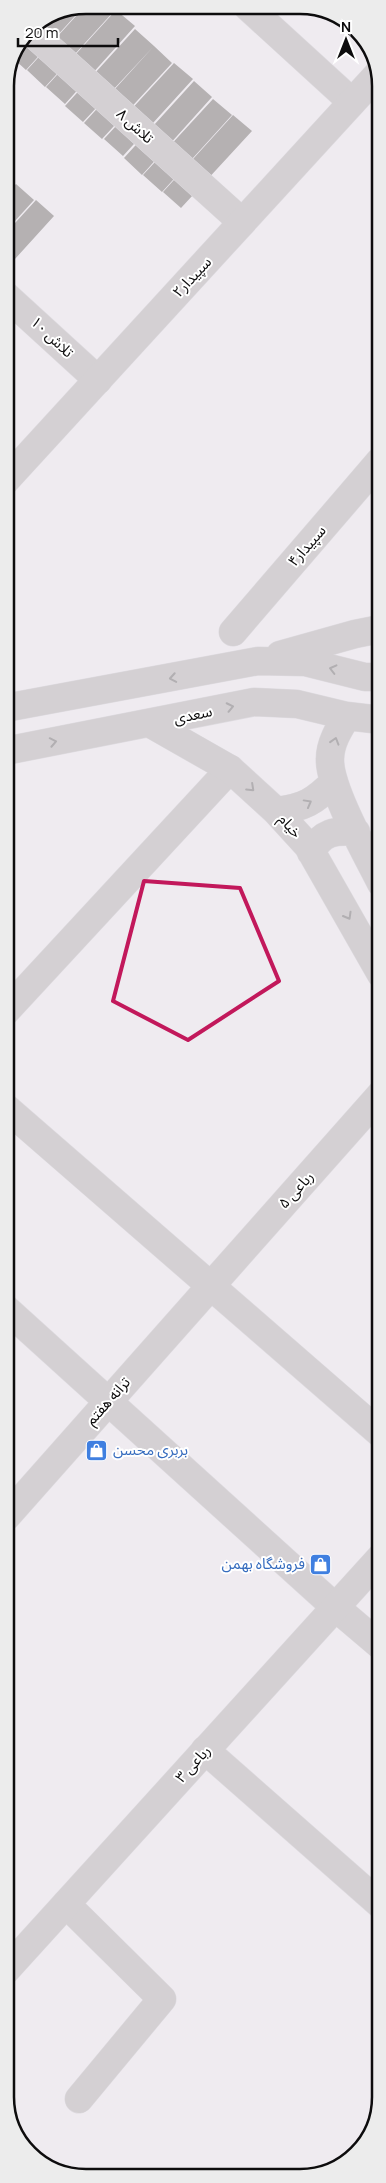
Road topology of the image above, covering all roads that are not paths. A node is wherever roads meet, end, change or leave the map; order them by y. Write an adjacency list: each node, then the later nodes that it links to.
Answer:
1 (256, 14): 4 (street)
2 (35, 35): 5 (street, تلاش ۸)
3 (372, 80): 4 (street, سپیدار۲)
4 (352, 102): 5 (street, سپیدار۲)
5 (242, 222): 7 (street, سپیدار۲)
6 (14, 303): 7 (street, تلاش ۱۰)
7 (98, 380): 9 (street, سپیدار۲)
8 (372, 470): 11 (street, سپیدار۴)
9 (14, 471)
10 (372, 631): 12 (street)
11 (233, 632)
12 (258, 661): 13 (street, one-way to 12); 14 (street, one-way to 14)
13 (372, 677)
14 (14, 706)
15 (347, 716): 16 (street, سعدی); 17 (street, سعدی, one-way to 15); 20 (street, one-way to 15)
16 (372, 719)
17 (151, 724): 18 (street, سعدی, one-way to 17); 19 (street, خیام)
18 (14, 749)
19 (230, 769): 21 (street, خیام, one-way to 21); 26 (street)
20 (334, 782): 21 (street, one-way to 20); 22 (street)
21 (276, 811): 23 (street, خیام)
22 (356, 832): 23 (street); 24 (street)
23 (311, 852): 25 (street, خیام, one-way to 25)
24 (372, 866)
25 (372, 958)
26 (14, 1002)
27 (372, 1104): 29 (street, رباعی ۵)
28 (14, 1115): 29 (street)
29 (210, 1286): 31 (street, ترانه هفتم); 32 (street)
30 (14, 1315): 31 (street)
31 (108, 1401): 33 (street, ترانه هفتم); 35 (street)
32 (372, 1426)
33 (14, 1508)
34 (372, 1567): 35 (street, رباعی ۳)
35 (335, 1607): 36 (street); 37 (street, رباعی ۳)
36 (372, 1638)
37 (205, 1750): 38 (street); 39 (street, رباعی ۳)
38 (372, 1897)
39 (66, 1904): 40 (street, رباعی ۳); 41 (street)
40 (14, 1961)
41 (79, 2099)

